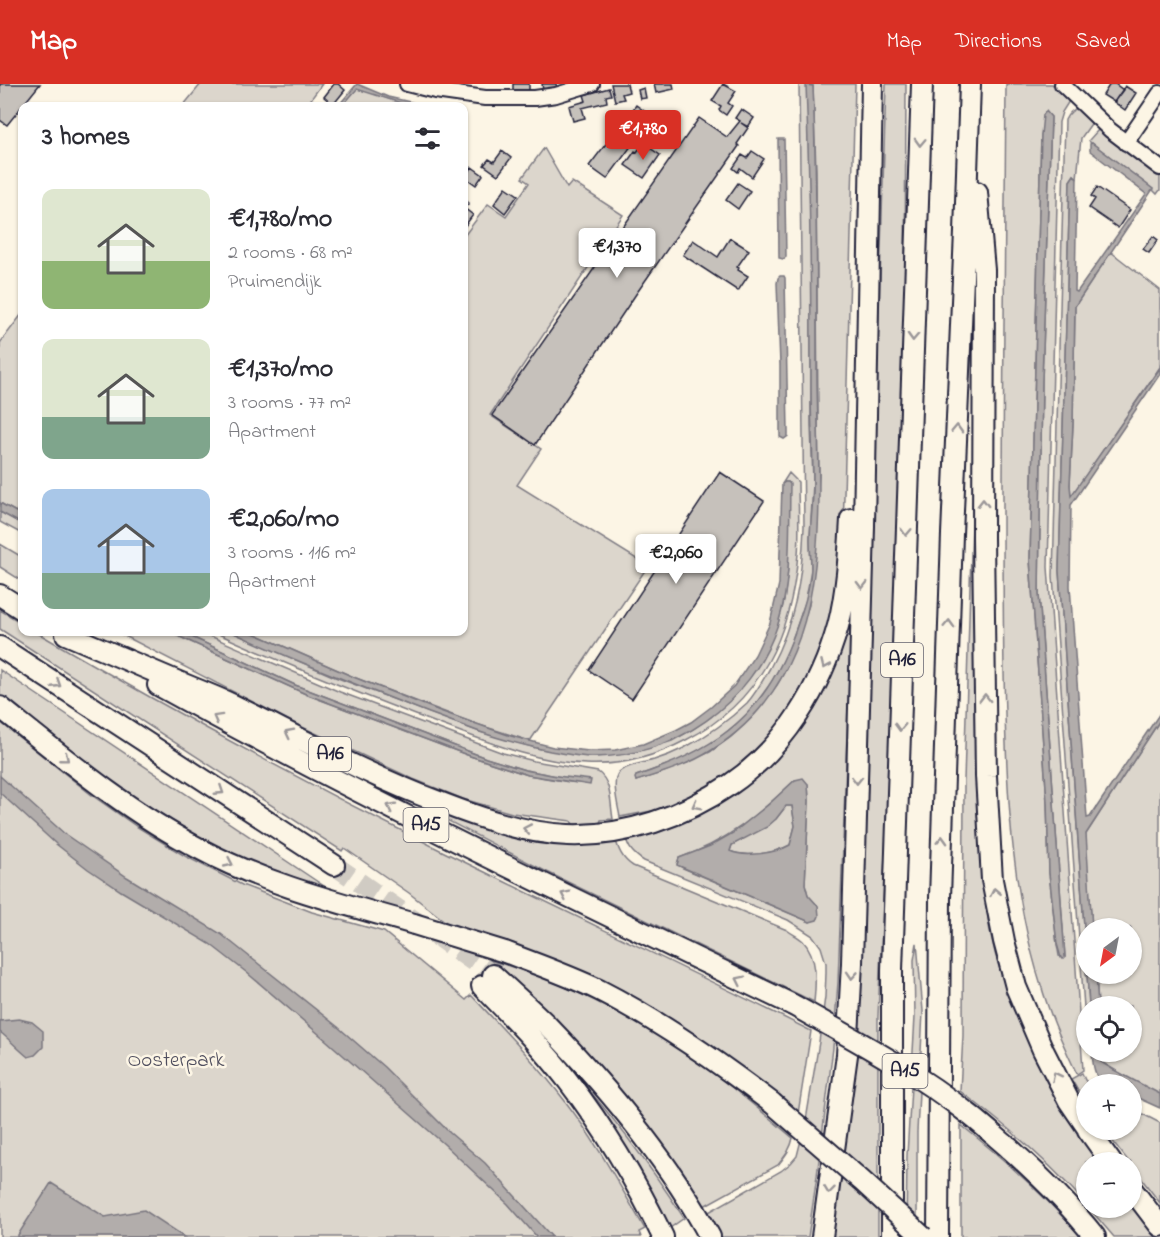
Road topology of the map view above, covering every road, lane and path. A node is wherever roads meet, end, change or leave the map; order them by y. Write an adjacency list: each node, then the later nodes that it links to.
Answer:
1 (407, 84): 2 (street)
2 (592, 84)
3 (872, 84): 11 (highway, A16)
4 (922, 84): 25 (highway, A16, one-way to 25)
5 (970, 84): 8 (highway, A16)
6 (1062, 84): 9 (street)
7 (1160, 93): 9 (street)
8 (969, 118): 19 (highway, A16, one-way to 8); 27 (highway, A16, one-way to 8)
9 (1126, 143): 10 (street)
10 (1160, 168)
11 (864, 442): 15 (highway, A16, one-way to 15); 24 (highway, A16, one-way to 24)
12 (0, 596): 13 (highway)
13 (18, 607)
14 (69, 636): 28 (highway, A15, one-way to 14, bridge)
15 (71, 636)
16 (0, 646): 18 (highway, one-way to 18)
17 (0, 707): 26 (highway, one-way to 26, bridge)
18 (334, 865)
19 (1076, 1112)
20 (1142, 1202): 21 (highway)
21 (1160, 1226)
22 (660, 1230): 23 (highway)
23 (708, 1233)
24 (822, 1237)
25 (892, 1237)
26 (923, 1237)
27 (938, 1237)
28 (1095, 1237)

